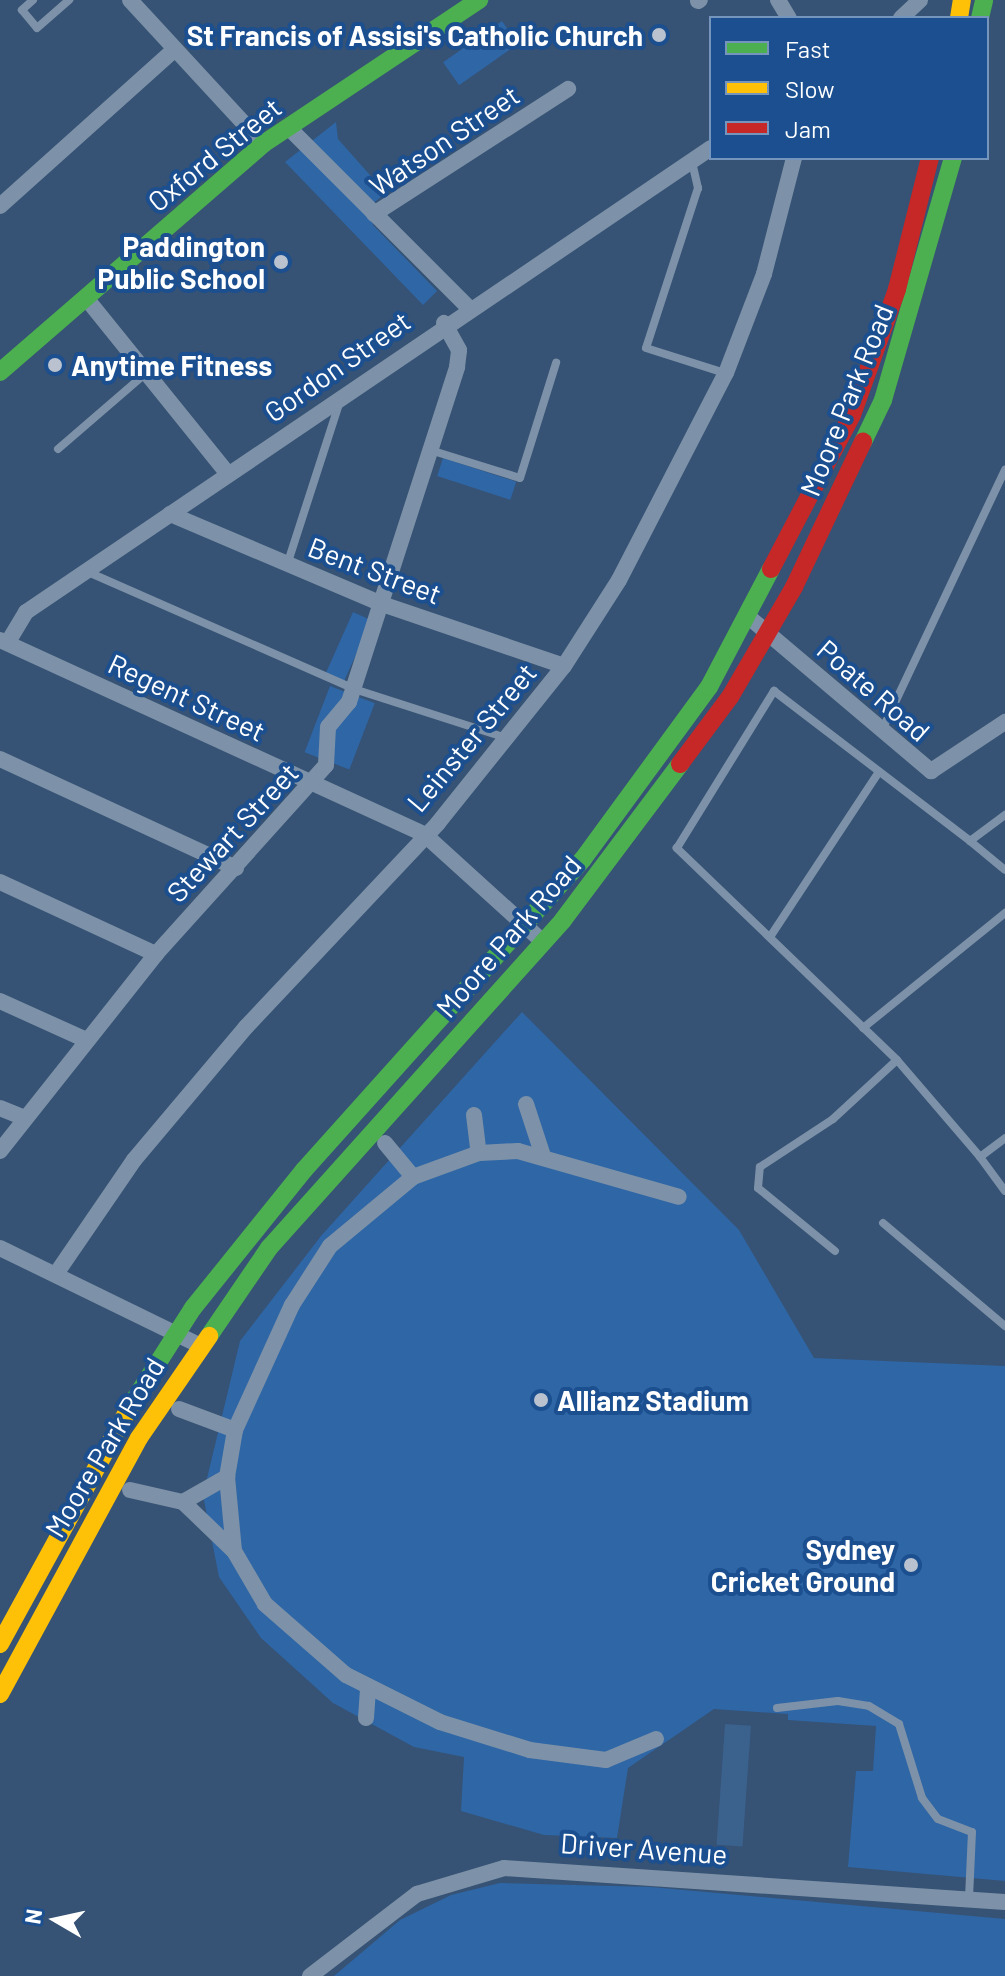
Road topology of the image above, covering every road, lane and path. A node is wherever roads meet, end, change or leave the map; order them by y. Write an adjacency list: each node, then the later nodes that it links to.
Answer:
1 (33, 0): 2 (lane)
2 (69, 0)
3 (130, 0): 8 (street)
4 (454, 0): 11 (main road, Oxford Street)
5 (479, 0): 10 (main road, Oxford Street)
6 (920, 0): 7 (street)
7 (903, 16)
8 (174, 50): 11 (street); 17 (street)
9 (568, 89): 18 (street, Watson Street)
10 (288, 127): 11 (main road, Oxford Street); 18 (street)
11 (258, 138): 19 (main road, Oxford Street); 22 (main road, Oxford Street)
12 (709, 149): 16 (street, Gordon Street)
13 (793, 160): 26 (street, Leinster Street)
14 (929, 160): 36 (main road, Moore Park Road)
15 (952, 160): 37 (main road, Moore Park Road)
16 (691, 161): 20 (street, Gordon Street); 26 (lane)
17 (0, 206)
18 (374, 214): 20 (street, Watson Street)
19 (86, 298): 24 (main road, Oxford Street); 25 (street)
20 (468, 307): 21 (street, Gordon Street)
21 (444, 323): 27 (street, Gordon Street); 29 (street, Stewart Street)
22 (0, 353)
23 (556, 363): 29 (lane)
24 (0, 372)
25 (146, 373): 28 (lane); 31 (street)
26 (726, 373): 39 (street, Leinster Street)
27 (341, 395): 31 (street, Gordon Street); 33 (lane)
28 (58, 449)
29 (430, 450): 35 (street, Stewart Street)
30 (1005, 470): 42 (lane)
31 (228, 474): 32 (street, Gordon Street)
32 (170, 514): 33 (street, Bent Street); 34 (street, Gordon Street)
33 (287, 565): 35 (street, Bent Street)
34 (88, 572): 38 (street, Gordon Street); 40 (lane)
35 (382, 604): 39 (street, Bent Street); 40 (street, Stewart Street)
36 (751, 619): 37 (street, Poate Road); 54 (main road, Moore Park Road)
37 (768, 632): 42 (street, Poate Road); 56 (main road, Moore Park Road)
38 (4, 641): 46 (street, Regent Street)
39 (564, 666): 43 (street, Leinster Street)
40 (354, 689): 43 (lane); 46 (street, Stewart Street)
41 (1005, 722): 42 (street, Poate Road)
42 (882, 731)
43 (510, 739): 48 (street, Leinster Street)
44 (0, 759): 50 (street)
45 (879, 772): 49 (lane); 55 (lane); 55 (lane)
46 (315, 784): 48 (street, Regent Street); 50 (street, Stewart Street)
47 (1005, 815): 49 (lane)
48 (424, 834): 54 (street, Regent Street); 78 (street, Leinster Street)
49 (970, 841): 51 (lane)
50 (236, 868): 57 (street, Stewart Street)
51 (1005, 870)
52 (0, 882): 57 (street)
53 (1005, 913): 59 (lane)
54 (525, 926): 56 (street, Regent Street); 80 (main road, Moore Park Road)
55 (770, 937): 59 (lane)
56 (543, 942): 81 (main road, Moore Park Road)
57 (156, 954): 60 (street, Stewart Street)
58 (0, 1001): 60 (street)
59 (863, 1028): 61 (lane)
60 (84, 1039): 65 (street, Stewart Street)
61 (897, 1060): 71 (lane); 77 (lane)
62 (526, 1104): 70 (street)
63 (0, 1108): 65 (street)
64 (474, 1115): 69 (street)
65 (22, 1117): 68 (street, Stewart Street)
66 (1005, 1138): 71 (lane)
67 (385, 1143): 72 (street)
68 (0, 1151)
69 (479, 1153): 70 (street); 72 (street)
70 (543, 1156): 74 (street)
71 (980, 1157): 73 (lane)
72 (413, 1177): 83 (street)
73 (1005, 1191)
74 (679, 1197)
75 (883, 1223): 79 (lane)
76 (0, 1248): 78 (street)
77 (835, 1251)
78 (58, 1271): 80 (street)
79 (1005, 1326)
80 (178, 1331): 81 (street); 88 (main road, Moore Park Road)
81 (199, 1345): 89 (main road, Moore Park Road)
82 (179, 1409): 83 (street)
83 (235, 1430): 84 (street)
84 (227, 1477): 86 (street); 87 (street)
85 (130, 1490): 86 (street)
86 (183, 1502): 87 (street)
87 (234, 1551): 90 (street)
88 (0, 1644)
89 (6, 1664): 91 (main road, Moore Park Road)
90 (368, 1687): 93 (street); 94 (street)
91 (0, 1694)
92 (777, 1708): 95 (lane)
93 (366, 1718)
94 (656, 1739)
95 (969, 1899): 96 (street, Driver Avenue); 97 (street, Driver Avenue)
96 (1005, 1902)
97 (310, 1976)

